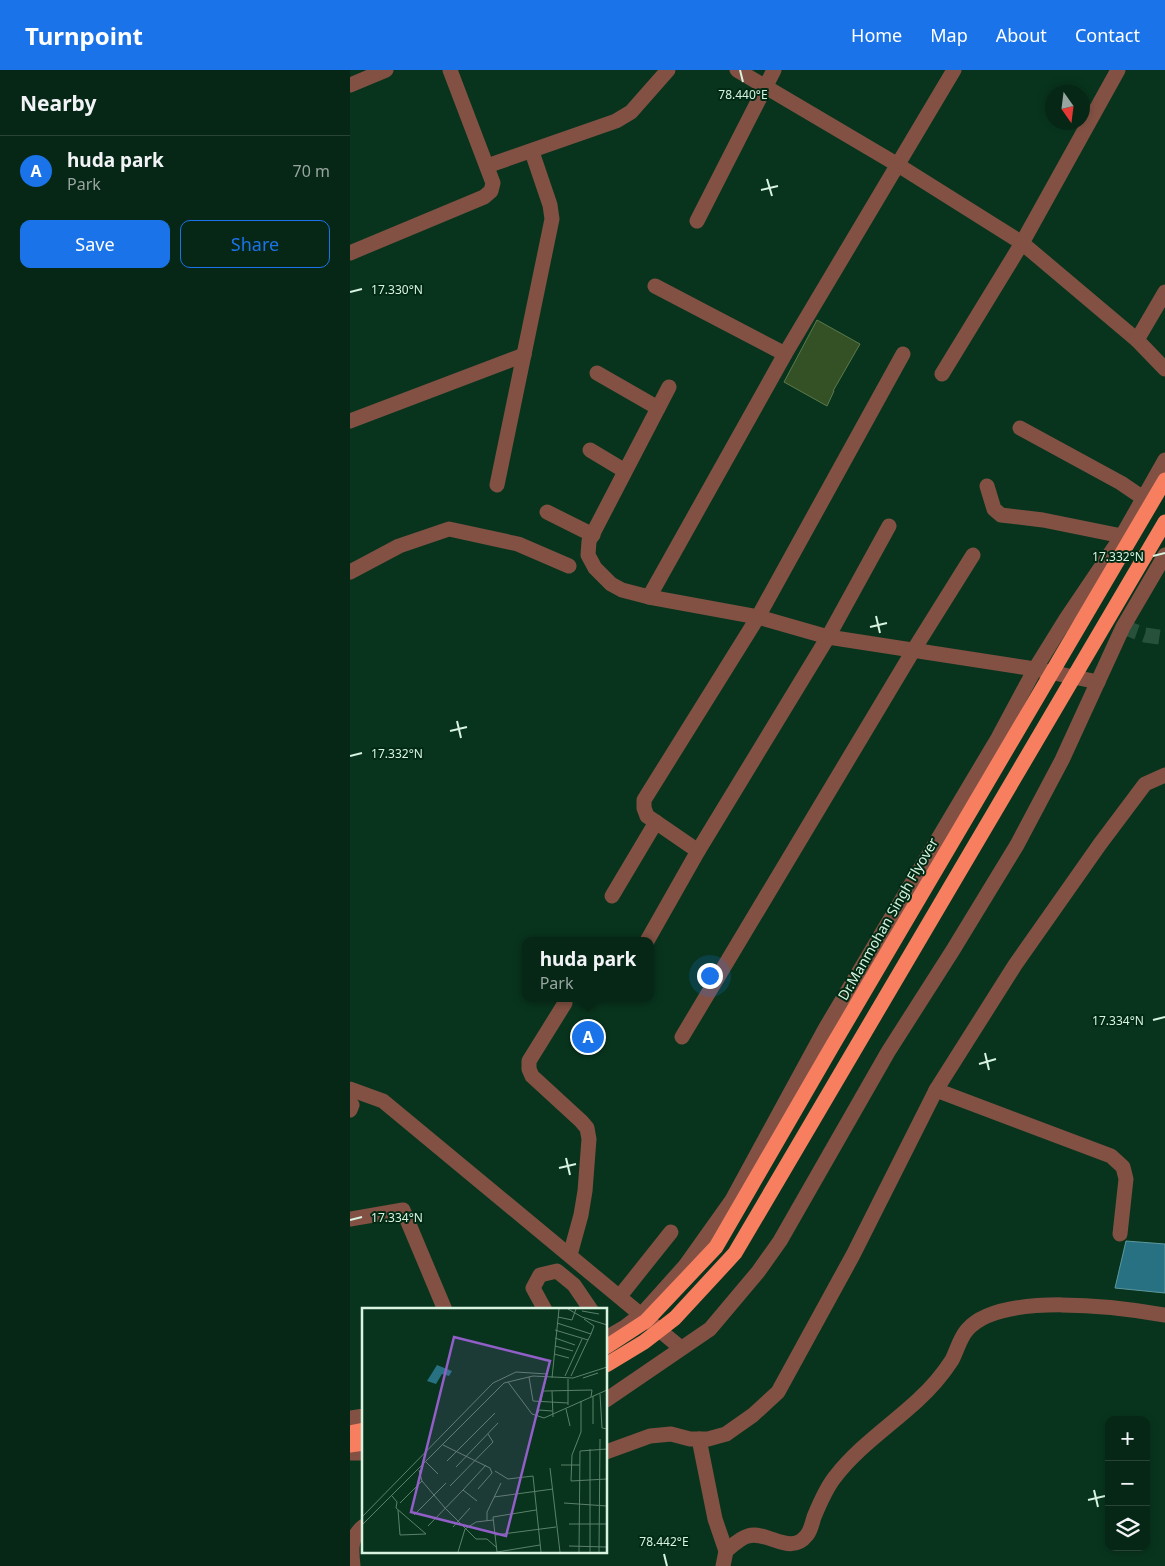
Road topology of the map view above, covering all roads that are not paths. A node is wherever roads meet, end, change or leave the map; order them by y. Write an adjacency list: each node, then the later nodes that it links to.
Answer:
1 (386, 70): 8 (street)
2 (450, 70): 12 (street)
3 (668, 70): 10 (street)
4 (737, 70): 9 (street)
5 (774, 70): 9 (street)
6 (954, 70): 11 (street)
7 (1118, 70): 14 (street)
8 (350, 85)
9 (765, 87): 11 (street); 13 (street)
10 (532, 152): 12 (street); 21 (street)
11 (898, 165): 14 (street); 19 (street)
12 (487, 166): 15 (street)
13 (697, 221)
14 (1022, 244): 18 (street); 24 (street)
15 (350, 253)
16 (655, 286): 19 (street)
17 (1165, 292): 18 (street)
18 (1137, 340): 22 (street)
19 (785, 354): 45 (street)
20 (904, 354): 46 (street)
21 (524, 355): 27 (street); 33 (street)
22 (1165, 369)
23 (597, 373): 26 (street)
24 (942, 374)
25 (670, 386): 26 (street)
26 (658, 408): 31 (street)
27 (350, 421)
28 (1020, 428): 35 (street)
29 (590, 450): 31 (street)
30 (1165, 460): 35 (street)
31 (625, 471): 39 (street)
32 (1165, 480): 73 (highway, Dr.Manmohan Singh Flyover, bridge)
33 (497, 485)
34 (987, 486): 40 (street)
35 (1143, 498): 40 (street)
36 (547, 512): 39 (street)
37 (1165, 522): 75 (highway, bridge)
38 (889, 526): 47 (street)
39 (593, 535): 45 (street)
40 (1122, 536): 49 (street)
41 (973, 555): 48 (street)
42 (1165, 555): 50 (street)
43 (569, 566): 44 (street)
44 (350, 572)
45 (649, 597): 46 (street)
46 (758, 617): 47 (street); 52 (street)
47 (828, 637): 48 (street); 53 (street)
48 (913, 651): 49 (street); 57 (street)
49 (1036, 668): 50 (street); 70 (street)
50 (1098, 682): 74 (street)
51 (1165, 774): 59 (street)
52 (656, 822): 53 (street); 54 (street)
53 (698, 851): 55 (street)
54 (612, 896)
55 (649, 937)
56 (565, 1003): 65 (street)
57 (682, 1037)
58 (350, 1089): 65 (street)
59 (936, 1090): 64 (street); 77 (street)
60 (350, 1102): 61 (street)
61 (350, 1110)
62 (350, 1220): 67 (street)
63 (671, 1232): 66 (street)
64 (1120, 1234)
65 (570, 1256): 66 (street)
66 (620, 1296): 70 (street)
67 (444, 1308)
68 (544, 1308): 69 (street)
69 (590, 1308)
70 (642, 1314): 72 (street); 74 (street)
71 (1165, 1315): 80 (street)
72 (608, 1337)
73 (608, 1338)
74 (681, 1348): 76 (street)
75 (608, 1364)
76 (608, 1399)
77 (699, 1439): 78 (street); 80 (street)
78 (608, 1451)
79 (362, 1527): 81 (street)
80 (726, 1551): 82 (street)
81 (353, 1566)
82 (723, 1566)

